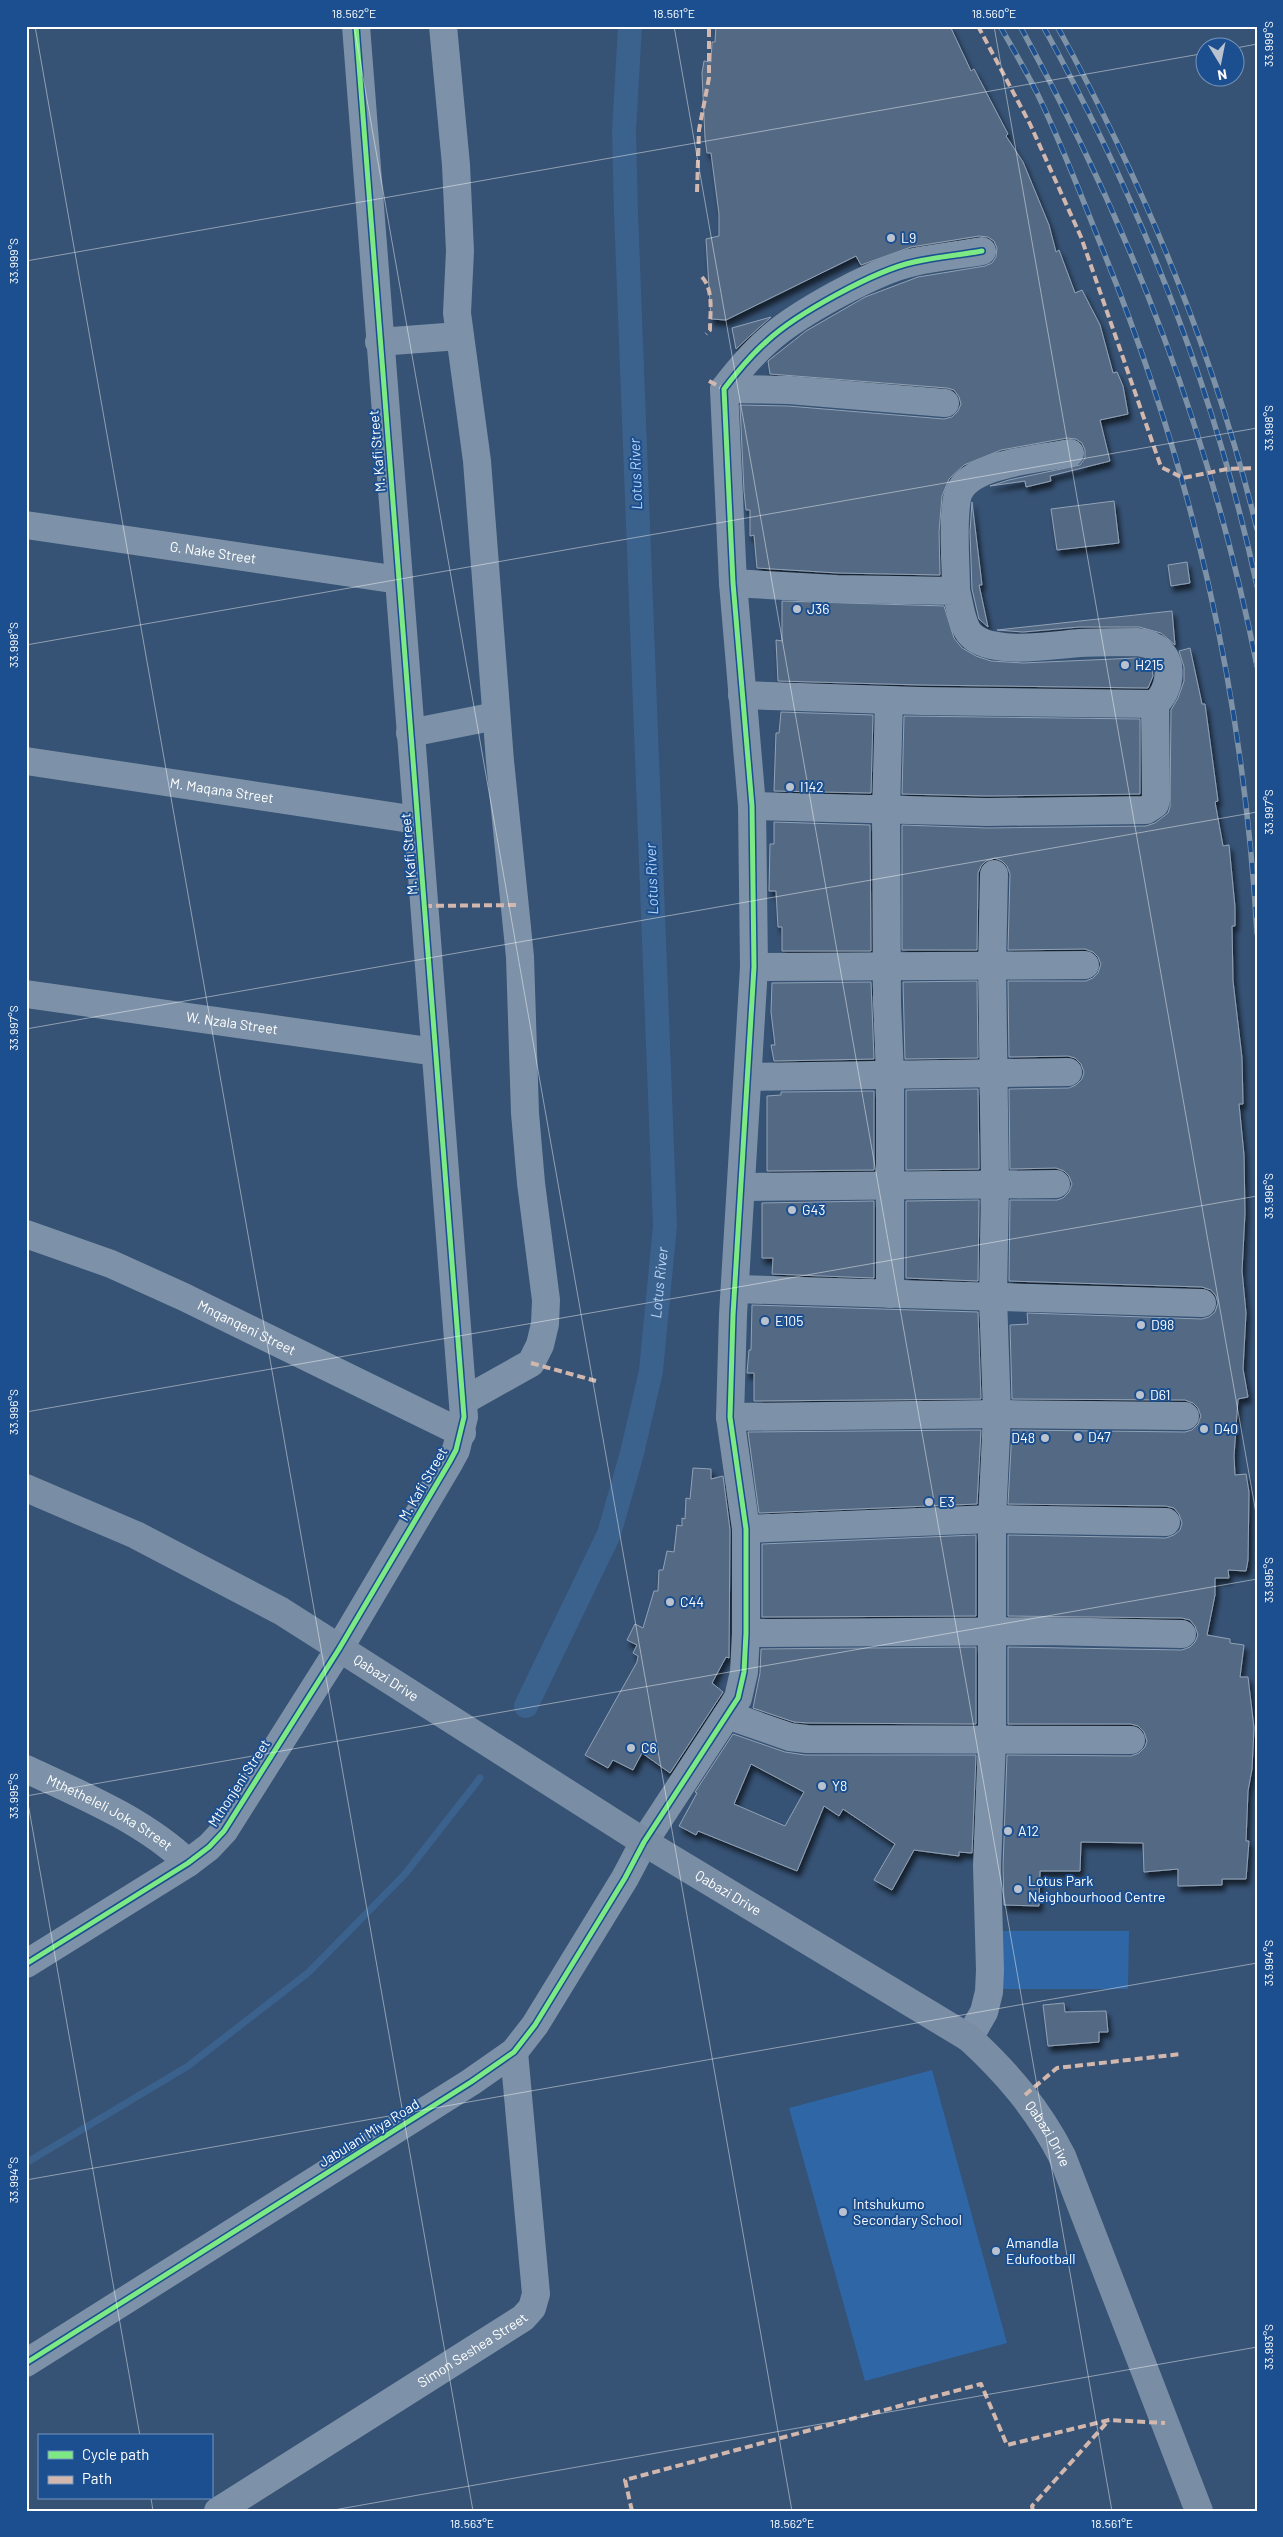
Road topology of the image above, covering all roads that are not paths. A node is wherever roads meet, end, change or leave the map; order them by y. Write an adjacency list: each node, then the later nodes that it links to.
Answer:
1 (356, 26): 5 (street, M. Kafi Street)
2 (443, 26): 4 (street)
3 (982, 251): 6 (street)
4 (459, 336): 5 (street); 16 (street)
5 (379, 342): 10 (street, M. Kafi Street)
6 (724, 389): 7 (street); 11 (street, Jabulani Miya Road)
7 (945, 403)
8 (1070, 453): 12 (street)
9 (26, 525): 10 (street, G. Nake Street)
10 (399, 580): 17 (street, M. Kafi Street)
11 (732, 583): 12 (street); 13 (street, Jabulani Miya Road)
12 (956, 591): 15 (street)
13 (742, 695): 14 (street); 19 (street, Jabulani Miya Road)
14 (889, 700): 15 (street); 20 (street)
15 (1155, 704): 20 (street)
16 (496, 716): 17 (street); 42 (street)
17 (410, 733): 21 (street, M. Kafi Street)
18 (26, 761): 21 (street, M. Maqana Street)
19 (752, 806): 20 (street); 25 (street, Jabulani Miya Road)
20 (886, 810): 26 (street)
21 (418, 820): 28 (street, M. Kafi Street)
22 (994, 874): 24 (street)
23 (1085, 965): 24 (street)
24 (992, 966): 26 (street); 30 (street)
25 (754, 967): 26 (street); 32 (street, Jabulani Miya Road)
26 (887, 968): 31 (street)
27 (26, 994): 28 (street, W. Nzala Street)
28 (436, 1052): 42 (street, M. Kafi Street)
29 (1068, 1072): 30 (street)
30 (994, 1074): 31 (street); 33 (street)
31 (890, 1075): 32 (street); 35 (street)
32 (748, 1077): 36 (street, Jabulani Miya Road)
33 (995, 1184): 34 (street); 35 (street); 40 (street)
34 (1056, 1184)
35 (889, 1185): 36 (street); 39 (street)
36 (742, 1187): 38 (street, Jabulani Miya Road)
37 (26, 1234): 46 (street, Mnqanqeni Street)
38 (734, 1289): 39 (street); 45 (street, Jabulani Miya Road)
39 (890, 1294): 40 (street)
40 (993, 1297): 41 (street); 43 (street)
41 (1202, 1303)
42 (465, 1400): 46 (street, M. Kafi Street)
43 (997, 1414): 44 (street); 45 (street); 48 (street)
44 (1185, 1416)
45 (730, 1417): 50 (street, Jabulani Miya Road)
46 (462, 1433): 54 (street, M. Kafi Street)
47 (26, 1488): 54 (street, Qabazi Drive)
48 (992, 1519): 49 (street); 50 (street); 52 (street)
49 (1166, 1522)
50 (746, 1529): 51 (street, Jabulani Miya Road)
51 (746, 1633): 52 (street); 55 (street, Jabulani Miya Road)
52 (993, 1633): 53 (street); 56 (street)
53 (1182, 1634)
54 (339, 1649): 59 (street, Qabazi Drive); 60 (street, Mthonjeni Street)
55 (726, 1715): 56 (street); 59 (street, Jabulani Miya Road)
56 (992, 1740): 57 (street); 62 (street)
57 (1131, 1740)
58 (26, 1769): 60 (street, Mthetheleli Joka Street)
59 (644, 1842): 62 (street, Qabazi Drive); 63 (street, Jabulani Miya Road)
60 (188, 1863): 61 (street, Mthonjeni Street)
61 (26, 1964)
62 (969, 2038): 66 (street, Qabazi Drive)
63 (514, 2052): 64 (street, Jabulani Miya Road); 65 (street, Simon Seshea Street)
64 (26, 2363)
65 (218, 2511)
66 (1199, 2511)

